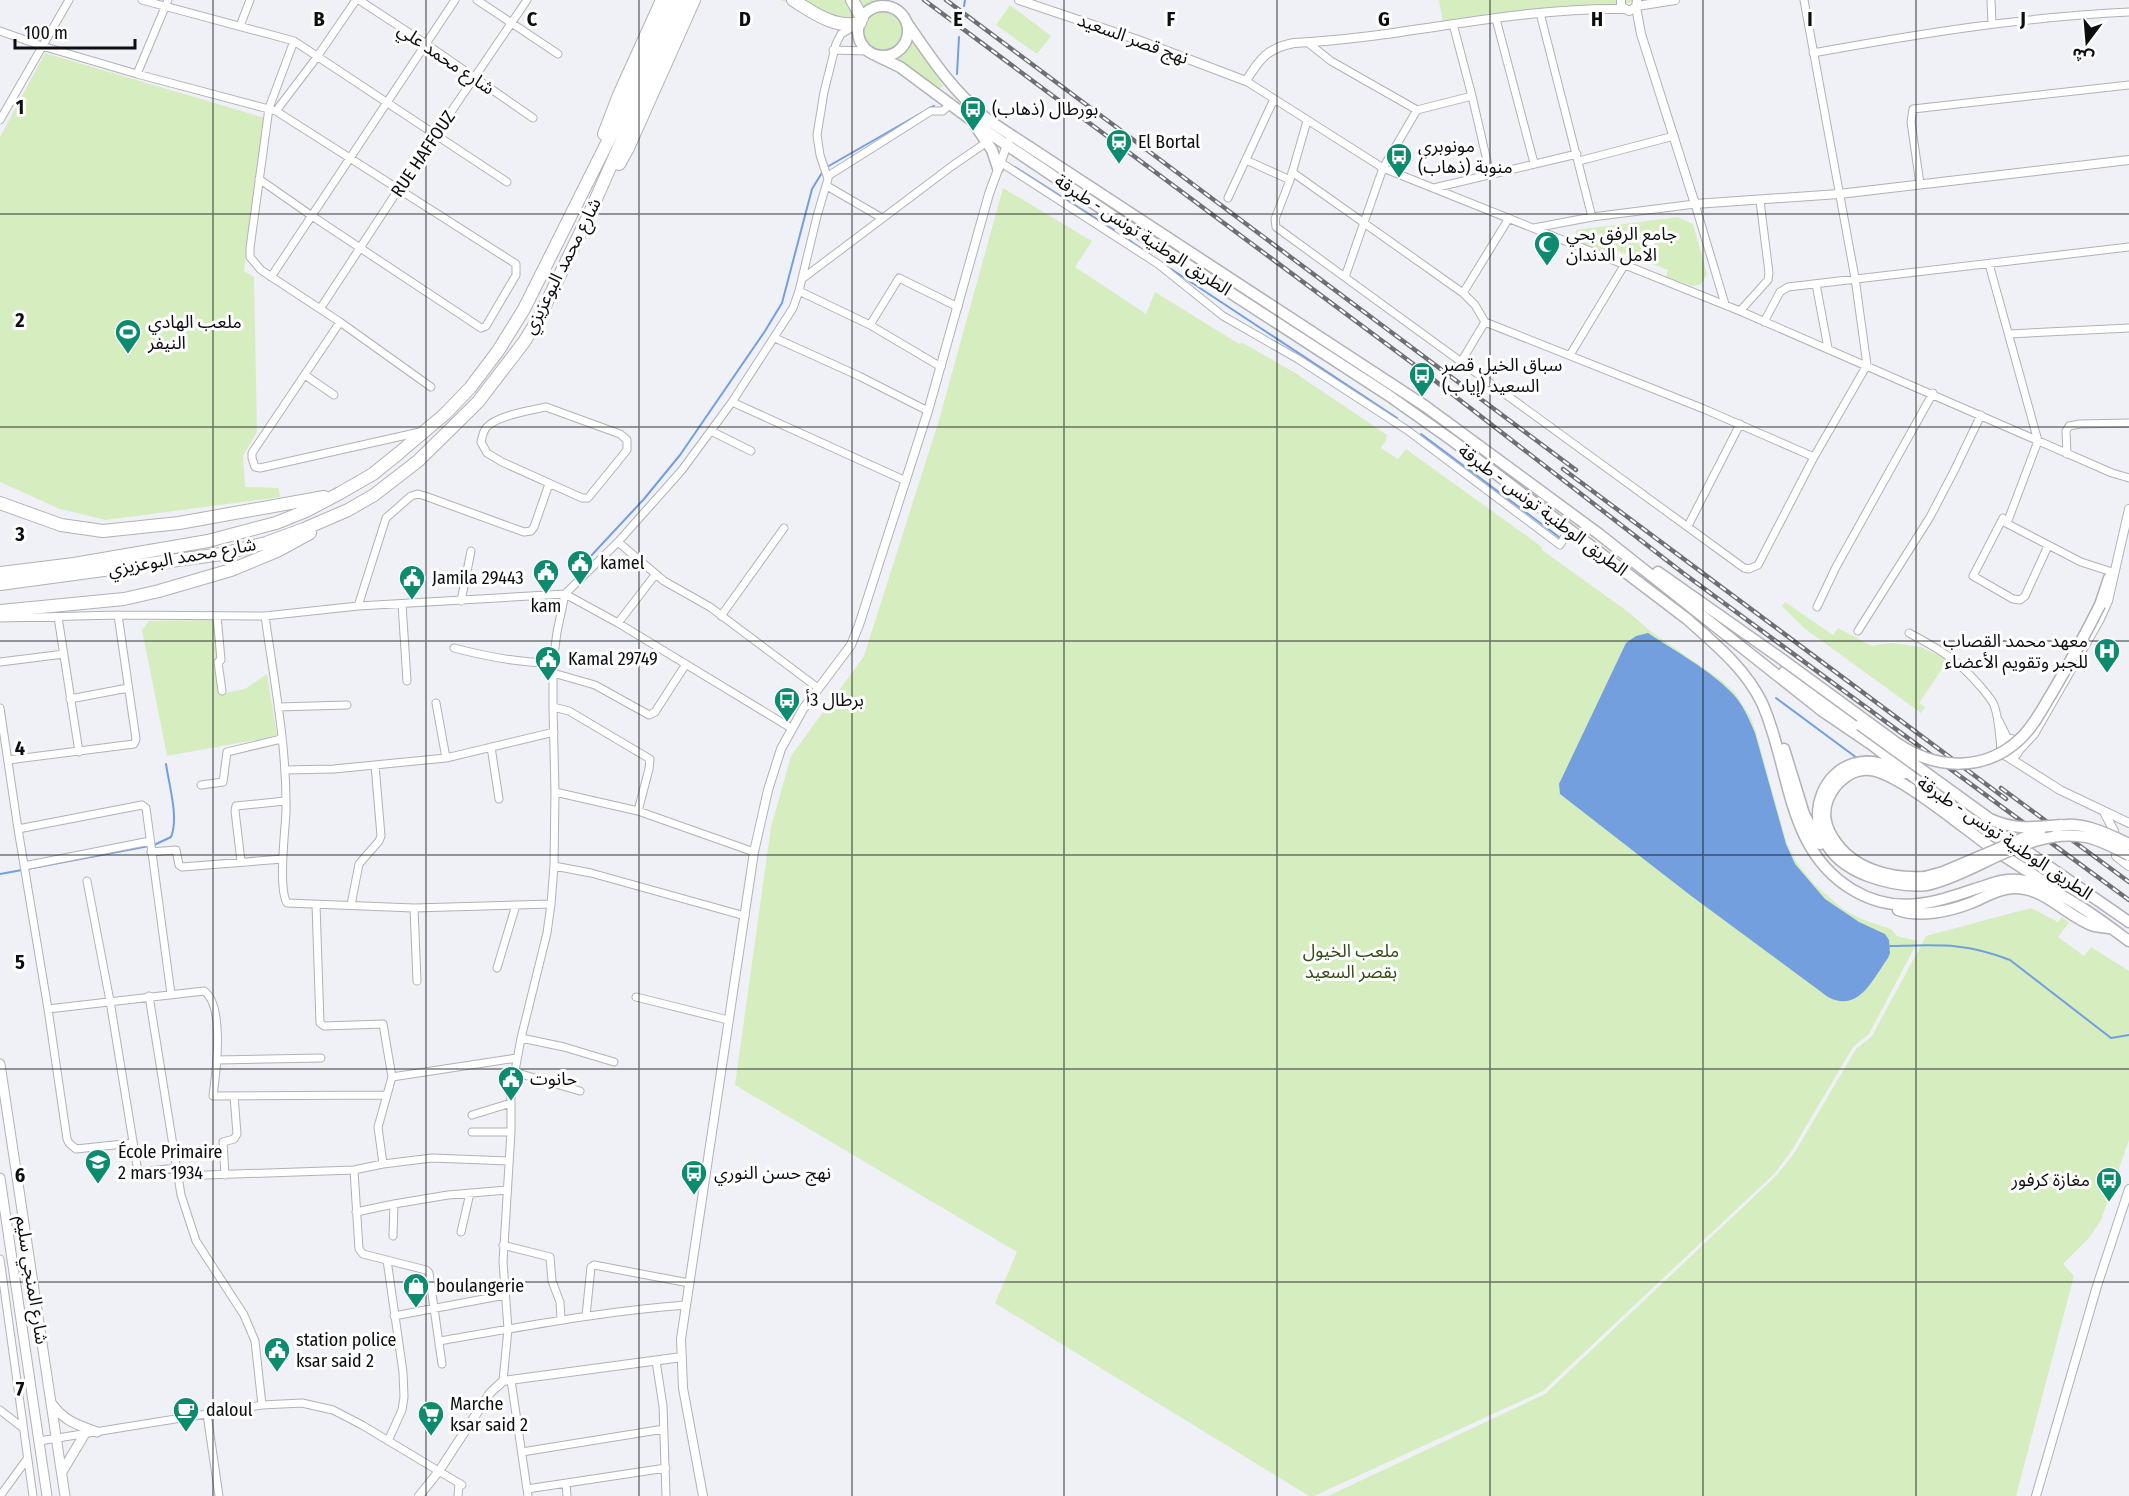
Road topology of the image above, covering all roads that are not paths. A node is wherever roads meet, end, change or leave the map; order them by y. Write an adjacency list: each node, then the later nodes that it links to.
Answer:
1 (69, 0): 39 (street)
2 (142, 0): 22 (street)
3 (250, 0): 33 (street)
4 (358, 0): 38 (street, شارع محمد علي); 44 (street)
5 (455, 0): 38 (street)
6 (477, 0): 30 (street)
7 (527, 0): 30 (street, RUE HAFFOUZ)
8 (662, 0): 84 (highway)
9 (672, 0): 84 (highway, شارع محمد البوعزيزي)
10 (684, 0): 86 (highway, شارع محمد البوعزيزي)
11 (694, 0): 86 (highway)
12 (794, 0): 29 (highway)
13 (852, 0): 29 (highway)
14 (865, 0): 29 (main road)
15 (890, 0): 27 (main road, الطريق الوطنية تونس - طبرقة)
16 (1019, 0): 47 (street, نهج قصر السعيد)
17 (1661, 0): 21 (street)
18 (1675, 0): 21 (street)
19 (1804, 0): 42 (street)
20 (1991, 0): 31 (street)
21 (1668, 1): 23 (street)
22 (166, 3): 33 (street); 45 (street)
23 (1637, 4): 24 (street); 35 (street)
24 (1623, 5): 26 (street); 35 (street)
25 (2129, 12): 31 (street)
26 (1540, 13): 28 (street); 64 (street)
27 (905, 19): 29 (main road); 41 (main road); 61 (main road, الطريق الوطنية تونس - طبرقة)
28 (1496, 19): 32 (street); 67 (street)
29 (862, 20): 40 (street); 41 (main road)
30 (513, 23): 43 (street); 46 (street, RUE HAFFOUZ)
31 (1992, 23): 42 (street)
32 (1453, 24): 37 (street); 49 (street)
33 (240, 26): 36 (street)
34 (0, 31): 39 (street)
35 (1641, 34): 60 (street)
36 (294, 41): 44 (street); 53 (street)
37 (1306, 42): 47 (street); 54 (street)
38 (426, 44): 46 (street, شارع محمد علي); 51 (street)
39 (42, 46): 45 (street); 57 (street)
40 (833, 50): 41 (street); 72 (street)
41 (872, 53): 52 (main road, الطريق الوطنية تونس - طبرقة)
42 (1813, 53): 80 (street)
43 (558, 54)
44 (317, 57): 51 (street); 53 (street)
45 (137, 74): 53 (street)
46 (474, 78): 55 (street, شارع محمد علي); 59 (street, RUE HAFFOUZ)
47 (1246, 81): 50 (street)
48 (2129, 86): 76 (street)
49 (1472, 96): 54 (street); 71 (street)
50 (1274, 99): 58 (street); 65 (street)
51 (387, 103): 59 (street); 63 (street)
52 (951, 103): 56 (main road, الطريق الوطنية تونس - طبرقة); 72 (street)
53 (273, 110): 63 (street); 73 (street)
54 (1417, 110): 69 (street)
55 (533, 118)
56 (969, 118): 61 (main road, الطريق الوطنية تونس - طبرقة); 62 (main road)
57 (0, 120)
58 (1307, 121): 69 (street); 70 (street)
59 (436, 135): 75 (street); 79 (street, RUE HAFFOUZ)
60 (1674, 136): 64 (street); 83 (street)
61 (1009, 140): 68 (street); 144 (main road, الطريق الوطنية تونس - طبرقة); 145 (main road, الطريق الوطنية تونس - طبرقة)
62 (987, 142): 68 (main road); 88 (street)
63 (350, 158): 79 (street); 85 (street)
64 (1578, 158): 67 (street); 87 (street)
65 (1246, 159): 74 (street); 81 (street)
66 (2129, 160): 76 (street)
67 (1534, 164): 71 (street)
68 (999, 165): 104 (street); 144 (street)
69 (1383, 168): 78 (street); 90 (street)
70 (1292, 172): 74 (street); 90 (street)
71 (1490, 174): 78 (street)
72 (828, 175): 77 (street)
73 (259, 179): 85 (street); 96 (street)
74 (1290, 180): 97 (street)
75 (507, 182)
76 (1920, 184): 80 (street)
77 (827, 186): 88 (street); 99 (street)
78 (1434, 188): 89 (street)
79 (398, 190): 93 (street, RUE HAFFOUZ); 93 (street)
80 (1839, 194): 82 (street); 98 (street)
81 (1228, 198)
82 (1760, 201): 83 (street); 106 (street)
83 (1695, 204): 87 (street); 103 (street)
84 (573, 211): 129 (highway, شارع محمد البوعزيزي)
85 (312, 216): 93 (street); 96 (street)
86 (588, 217): 139 (highway, شارع محمد البوعزيزي)
87 (1592, 217): 91 (street)
88 (882, 218): 99 (street)
89 (1509, 218): 91 (street); 102 (street)
90 (1362, 223): 97 (street); 102 (street)
91 (1534, 228): 94 (street)
92 (2129, 247): 95 (street)
93 (361, 248): 105 (street, RUE HAFFOUZ)
94 (1625, 264): 103 (street); 115 (street)
95 (1989, 264): 98 (street); 112 (street)
96 (271, 277): 105 (street)
97 (1344, 277): 116 (street)
98 (1855, 278): 100 (street); 117 (street)
99 (802, 279): 101 (street)
100 (1816, 284): 109 (street); 114 (street)
101 (799, 291): 110 (street); 113 (street)
102 (1462, 292): 108 (street)
103 (1725, 304): 106 (street)
104 (958, 307): 110 (street); 118 (street)
105 (321, 309): 107 (street)
106 (1740, 311): 109 (street)
107 (340, 322): 119 (street); 120 (street)
108 (1485, 322): 115 (street); 116 (street)
109 (1764, 322): 114 (street)
110 (870, 325): 118 (street)
111 (2129, 328): 112 (street)
112 (2009, 334): 130 (street)
113 (775, 338): 123 (street); 124 (street)
114 (1828, 348): 117 (street)
115 (1570, 355): 127 (street)
116 (1461, 362): 142 (street)
117 (1867, 365): 121 (street); 133 (street)
118 (941, 367): 124 (street)
119 (305, 375): 122 (street); 129 (street)
120 (431, 387)
121 (1933, 393): 125 (street); 159 (street)
122 (333, 395)
123 (732, 402): 128 (street); 135 (street)
124 (928, 411): 135 (street)
125 (1981, 415): 130 (street); 168 (street)
126 (2129, 423): 132 (street)
127 (1740, 424): 133 (street); 142 (street)
128 (711, 431): 131 (street); 146 (street)
129 (422, 432): 137 (highway, شارع محمد البوعزيزي)
130 (2038, 441): 132 (street); 141 (street)
131 (751, 450)
132 (2067, 454): 134 (street)
133 (1814, 457): 142 (street)
134 (2129, 478)
135 (906, 481): 179 (street)
136 (549, 483): 136 (street); 158 (street)
137 (340, 493): 138 (highway); 150 (highway, شارع محمد البوعزيزي)
138 (0, 503)
139 (348, 510): 150 (highway, شارع محمد البوعزيزي); 160 (highway)
140 (2129, 510): 147 (street)
141 (2007, 524): 148 (street); 148 (street)
142 (1688, 526)
143 (784, 528): 164 (street)
144 (1569, 529): 180 (main road, الطريق الوطنية تونس - طبرقة)
145 (1599, 534): 151 (main road, bridge); 173 (main road, الطريق الوطنية تونس - طبرقة)
146 (618, 542): 153 (street); 155 (street)
147 (2125, 545): 151 (street)
148 (2048, 546): 151 (street)
149 (471, 551): 156 (street)
150 (75, 569): 152 (highway, شارع محمد البوعزيزي); 154 (highway, شارع محمد البوعزيزي)
151 (2112, 572): 193 (street); 196 (street)
152 (0, 573)
153 (655, 574): 164 (street); 167 (street)
154 (0, 584)
155 (565, 594): 156 (street); 167 (street); 174 (street)
156 (461, 601): 157 (street)
157 (402, 604): 158 (street); 177 (street)
158 (357, 606): 163 (street)
159 (1816, 607)
160 (0, 611)
161 (118, 615): 162 (street); 165 (street); 178 (street)
162 (217, 616): 163 (street); 181 (street)
163 (265, 616): 185 (street)
164 (721, 616): 179 (street)
165 (58, 617): 166 (street); 171 (street)
166 (0, 618)
167 (618, 623): 175 (street)
168 (1858, 631)
169 (1909, 633): 188 (street)
170 (454, 648): 174 (street)
171 (64, 654): 172 (street); 182 (street)
172 (0, 662)
173 (1760, 662): 208 (main road, الطريق الوطنية تونس - طبرقة); 212 (main road, bridge)
174 (554, 663): 176 (street)
175 (686, 664): 176 (street); 189 (street)
176 (553, 673): 186 (street)
177 (407, 681)
178 (128, 688): 182 (street); 197 (street)
179 (818, 688): 189 (street)
180 (1755, 690): 222 (main road); 228 (main road, الطريق الوطنية تونس - طبرقة)
181 (222, 691)
182 (70, 699): 197 (street)
183 (436, 703): 198 (street)
184 (347, 705): 185 (street)
185 (278, 707): 192 (street)
186 (553, 707): 191 (street); 210 (street)
187 (0, 708): 190 (street)
188 (1998, 719): 193 (street); 195 (street)
189 (790, 728): 218 (street)
190 (2, 730): 200 (street)
191 (554, 732): 194 (street); 205 (street)
192 (281, 740): 202 (street); 204 (street)
193 (2012, 740): 195 (street); 196 (street)
194 (491, 747): 198 (street); 206 (street)
195 (2001, 747): 199 (street)
196 (2019, 751): 199 (street); 203 (street)
197 (79, 752): 200 (street)
198 (446, 758): 201 (street)
199 (2008, 758): 203 (street)
200 (8, 760): 213 (street)
201 (375, 765): 202 (street); 233 (street)
202 (285, 770): 207 (street)
203 (2029, 772): 209 (street)
204 (201, 785)
205 (555, 792): 210 (street); 224 (street)
206 (499, 799)
207 (285, 801): 220 (street); 221 (street)
208 (1957, 810): 222 (main road); 236 (main road, الطريق الوطنية تونس - طبرقة)
209 (2104, 811): 211 (street); 214 (street)
210 (638, 812): 218 (street)
211 (2128, 822): 214 (street)
212 (2061, 825): 216 (main road, bridge); 227 (main road, bridge)
213 (18, 829): 215 (street); 223 (street)
214 (2114, 831): 225 (street)
215 (150, 841): 217 (street); 223 (street)
216 (2129, 844)
217 (151, 852): 221 (street); 241 (street)
218 (754, 852): 235 (street)
219 (2129, 855): 227 (main road, bridge)
220 (283, 859): 221 (street); 231 (street)
221 (241, 861)
222 (1840, 861): 227 (main road)
223 (24, 866): 245 (street)
224 (555, 866): 229 (street); 235 (street)
225 (2129, 866)
226 (87, 881): 244 (street)
227 (1926, 881): 230 (main road)
228 (1879, 901): 230 (main road, الطريق الوطنية تونس - طبرقة); 237 (main road)
229 (551, 903): 232 (street); 247 (street)
230 (2074, 904): 237 (main road, الطريق الوطنية تونس - طبرقة)
231 (316, 905): 233 (street); 254 (street)
232 (516, 905): 234 (street); 239 (street)
233 (351, 906): 234 (street)
234 (414, 908): 240 (street)
235 (745, 916): 246 (street)
236 (2129, 922)
237 (2112, 929): 238 (main road, الطريق الوطنية تونس - طبرقة)
238 (2129, 941)
239 (497, 968)
240 (417, 981)
241 (171, 994): 242 (street); 250 (street)
242 (149, 996): 244 (street); 266 (street)
243 (636, 997): 246 (street)
244 (110, 1000): 245 (street); 262 (street)
245 (48, 1008): 262 (street)
246 (728, 1020): 279 (street)
247 (522, 1038): 249 (street); 251 (street)
248 (321, 1058): 250 (street)
249 (517, 1058): 253 (street); 254 (street)
250 (217, 1060): 257 (street)
251 (614, 1062)
252 (0, 1064): 292 (main road, شارع المنجي سليم)
253 (514, 1072): 255 (street); 258 (street)
254 (392, 1077): 256 (street)
255 (580, 1091)
256 (387, 1095): 257 (street); 264 (street)
257 (234, 1096): 267 (street)
258 (511, 1103): 259 (street); 261 (street)
259 (472, 1115)
260 (472, 1132): 261 (street)
261 (511, 1132): 263 (street)
262 (133, 1143): 266 (street)
263 (509, 1161): 264 (street); 270 (street)
264 (383, 1164): 265 (street)
265 (354, 1170): 267 (street); 273 (street)
266 (178, 1172): 267 (street); 293 (street)
267 (225, 1175)
268 (0, 1178): 301 (main road, شارع المنجي سليم)
269 (2129, 1189): 320 (street)
270 (507, 1190): 271 (street); 276 (street)
271 (470, 1193): 272 (street); 274 (street)
272 (394, 1204): 273 (street); 275 (street)
273 (356, 1212): 278 (street)
274 (461, 1232)
275 (393, 1236)
276 (503, 1245): 280 (street); 285 (street)
277 (0, 1259): 296 (street)
278 (387, 1260): 282 (street); 283 (street)
279 (689, 1282): 281 (street); 284 (street)
280 (505, 1295): 282 (street); 286 (street)
281 (686, 1305): 284 (street); 288 (street)
282 (434, 1308): 283 (street); 287 (street)
283 (394, 1316): 302 (street)
284 (586, 1316): 285 (street)
285 (561, 1319): 286 (street)
286 (508, 1329): 287 (street); 291 (street)
287 (440, 1341): 290 (street)
288 (682, 1357): 289 (street); 319 (street)
289 (656, 1361): 291 (street); 297 (street)
290 (442, 1364)
291 (507, 1380): 303 (street); 306 (street)
292 (51, 1401): 298 (main road); 300 (main road, شارع المنجي سليم)
293 (262, 1405): 295 (street); 302 (street)
294 (0, 1410): 296 (street)
295 (207, 1414): 298 (street); 314 (street)
296 (23, 1428): 304 (street)
297 (664, 1428): 303 (street); 305 (street)
298 (97, 1432): 299 (street)
299 (84, 1435): 300 (street); 307 (main road)
300 (57, 1438): 301 (street); 307 (main road, شارع المنجي سليم)
301 (39, 1441): 312 (main road, شارع المنجي سليم)
302 (388, 1441): 306 (street)
303 (522, 1452): 309 (street)
304 (27, 1459): 310 (street); 311 (street)
305 (666, 1468): 308 (street); 318 (street)
306 (439, 1471): 315 (street); 316 (street)
307 (62, 1472): 313 (main road, شارع المنجي سليم)
308 (566, 1483): 309 (street); 317 (street)
309 (528, 1492)
310 (0, 1496)
311 (33, 1496)
312 (47, 1496)
313 (65, 1496)
314 (219, 1496)
315 (419, 1496)
316 (458, 1496)
317 (567, 1496)
318 (666, 1496)
319 (703, 1496)
320 (2036, 1496)

